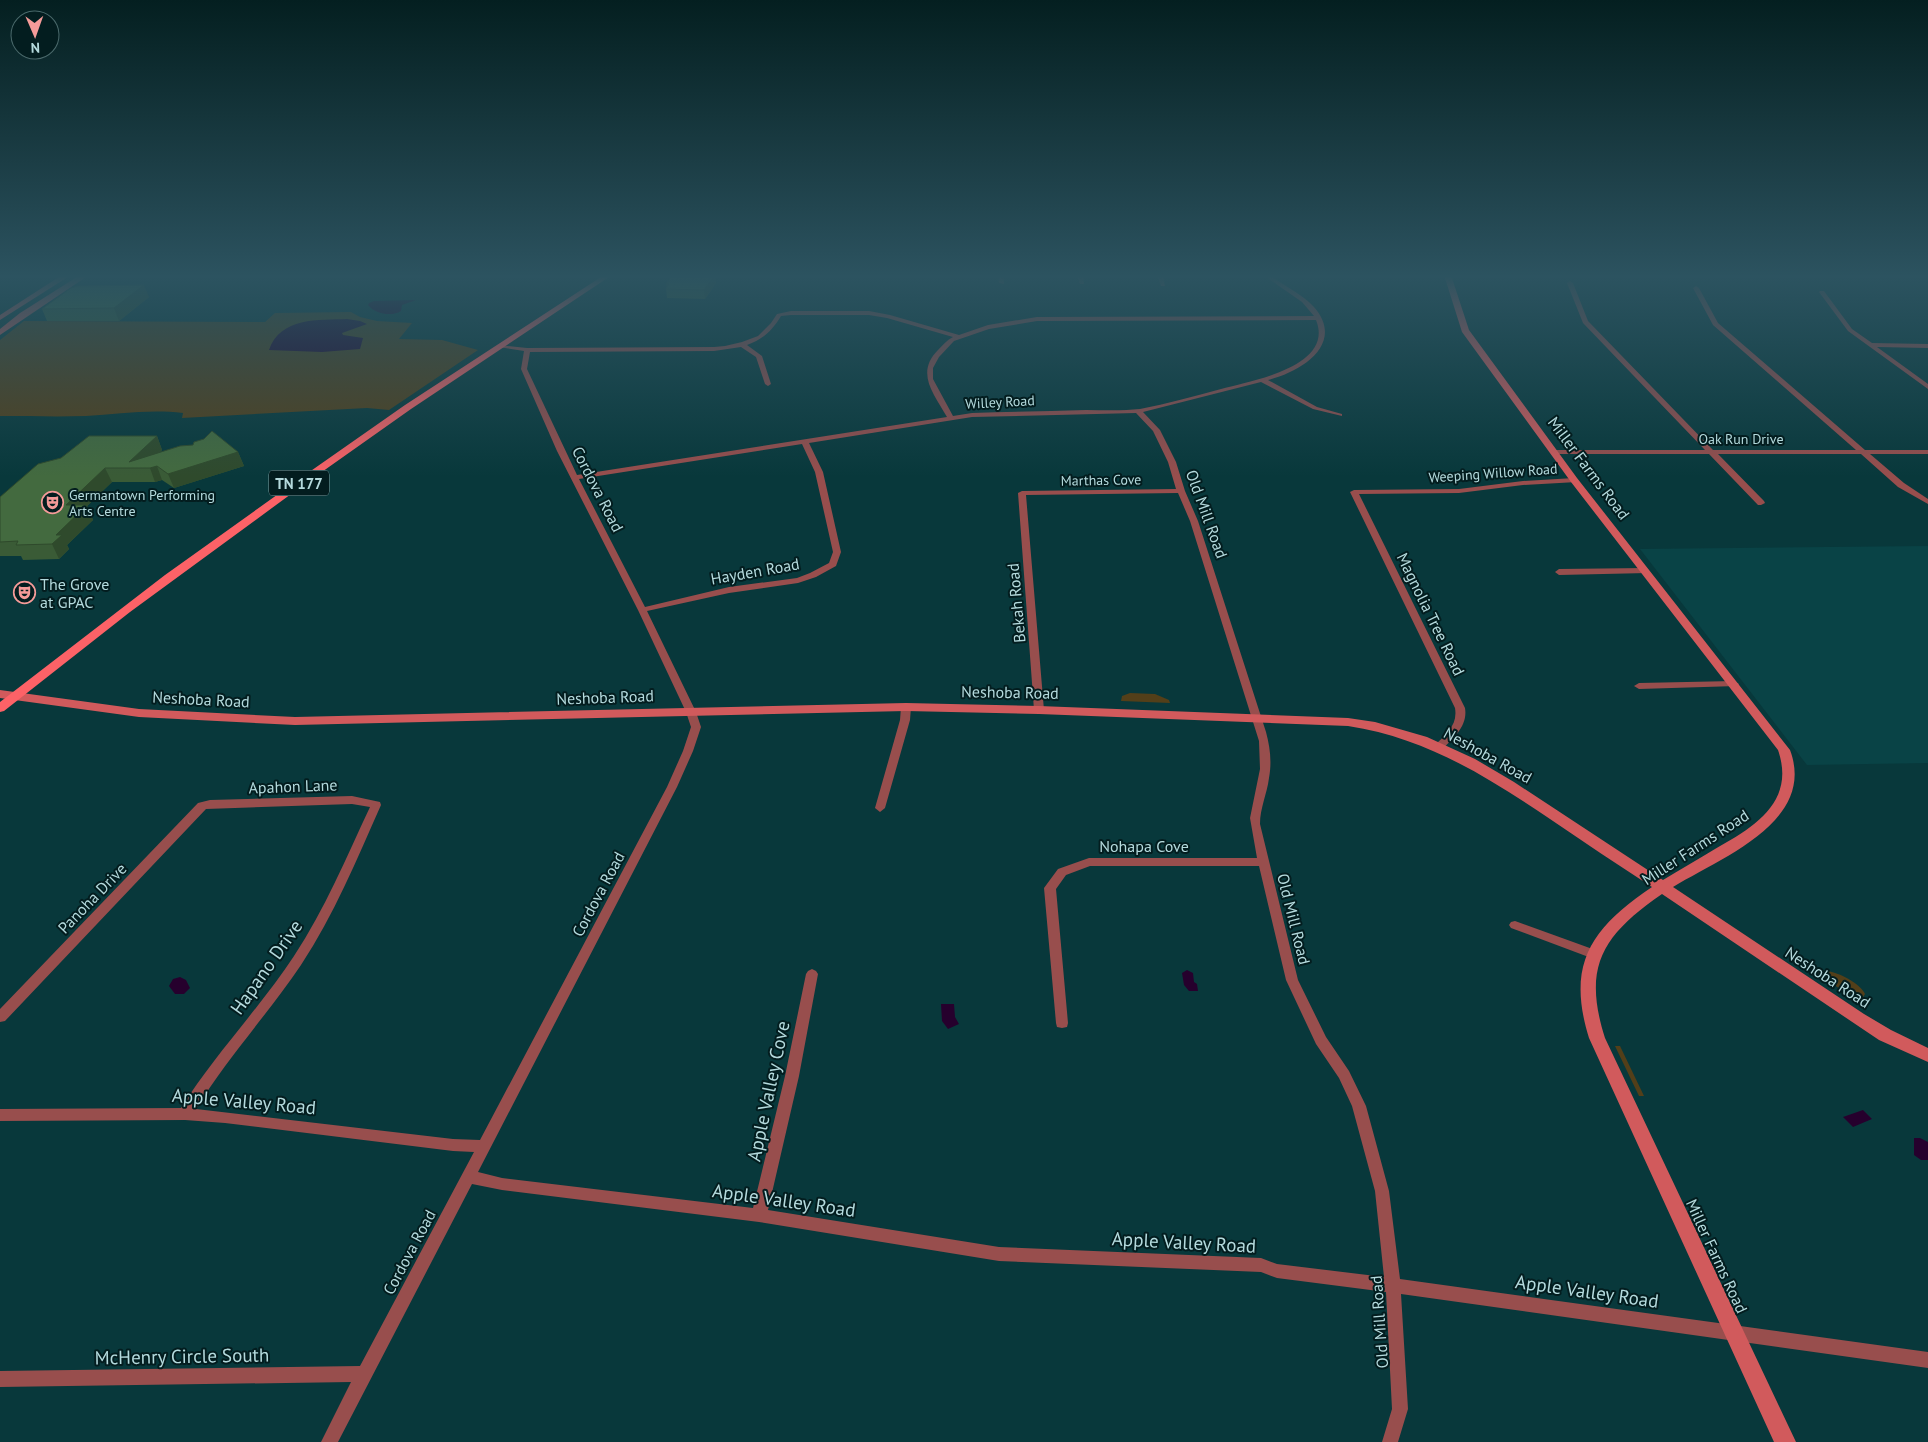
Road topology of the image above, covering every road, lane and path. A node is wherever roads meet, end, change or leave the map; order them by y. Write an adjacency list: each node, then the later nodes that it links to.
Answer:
1 (506, 342): 11 (main road, TN 177)
2 (746, 342): 9 (street)
3 (952, 342): 19 (street)
4 (1320, 342): 14 (street, Willey Road)
5 (1474, 342): 21 (street, Miller Farms Road)
6 (1605, 342): 22 (street)
7 (1736, 342): 23 (street)
8 (1866, 342): 10 (street)
9 (741, 344): 13 (street); 15 (street)
10 (1870, 345): 12 (street); 16 (street)
11 (500, 346): 13 (street); 38 (main road, TN 177)
12 (1928, 346)
13 (527, 350): 25 (street, Cordova Road)
14 (1261, 379): 17 (street, Willey Road); 18 (street)
15 (768, 384)
16 (1928, 387)
17 (1138, 411): 19 (street, Willey Road); 27 (street, Old Mill Road)
18 (1340, 415)
19 (951, 418): 20 (street, Willey Road)
20 (804, 441): 25 (street, Willey Road); 34 (street, Hayden Road)
21 (1555, 452): 22 (street, Oak Run Drive); 26 (street, Miller Farms Road)
22 (1712, 452): 23 (street, Oak Run Drive); 31 (street)
23 (1864, 452): 24 (street, Oak Run Drive); 30 (street)
24 (1928, 452)
25 (574, 478): 34 (street, Cordova Road)
26 (1574, 480): 28 (street, Weeping Willow Road); 32 (street, Miller Farms Road)
27 (1181, 491): 29 (street, Marthas Cove); 43 (street, Old Mill Road)
28 (1354, 492): 44 (street, Magnolia Tree Road)
29 (1022, 493): 41 (street, Bekah Road)
30 (1928, 502)
31 (1761, 503)
32 (1645, 571): 33 (street); 35 (street, Miller Farms Road)
33 (1559, 572)
34 (642, 610): 42 (street, Cordova Road)
35 (1734, 684): 36 (street); 49 (street, Miller Farms Road)
36 (1639, 686)
37 (0, 694): 38 (street, Neshoba Road)
38 (15, 696): 40 (main road, TN 177); 42 (street, Neshoba Road)
39 (906, 707): 41 (street, Neshoba Road); 42 (street, Neshoba Road); 47 (street)
40 (0, 708)
41 (1039, 710): 43 (street, Neshoba Road)
42 (691, 712): 58 (street, Cordova Road)
43 (1257, 718): 44 (street, Neshoba Road); 48 (street, Old Mill Road)
44 (1439, 747): 49 (street, Neshoba Road)
45 (210, 804): 46 (street, Apahon Lane); 53 (street, Panoha Drive)
46 (376, 805): 56 (street, Hapano Drive)
47 (880, 808)
48 (1263, 862): 54 (street, Nohapa Cove); 61 (street, Old Mill Road)
49 (1663, 888): 51 (street, Miller Farms Road); 55 (street, Neshoba Road)
50 (1515, 925): 51 (street)
51 (1594, 954): 62 (street, Miller Farms Road)
52 (812, 974): 60 (street, Apple Valley Cove)
53 (0, 1018)
54 (1062, 1022)
55 (1928, 1055)
56 (184, 1114): 57 (street, Apple Valley Road); 58 (street, Apple Valley Road)
57 (0, 1115)
58 (484, 1146): 59 (street, Cordova Road)
59 (467, 1176): 60 (street, Apple Valley Road); 64 (street, Cordova Road)
60 (759, 1215): 61 (street, Apple Valley Road)
61 (1393, 1284): 62 (street, Apple Valley Road); 67 (street, Old Mill Road)
62 (1734, 1333): 63 (street, Apple Valley Road); 68 (street, Miller Farms Road)
63 (1928, 1360)
64 (365, 1374): 65 (street, McHenry Circle South); 66 (street, Cordova Road)
65 (0, 1379)
66 (330, 1442)
67 (1390, 1442)
68 (1785, 1442)

